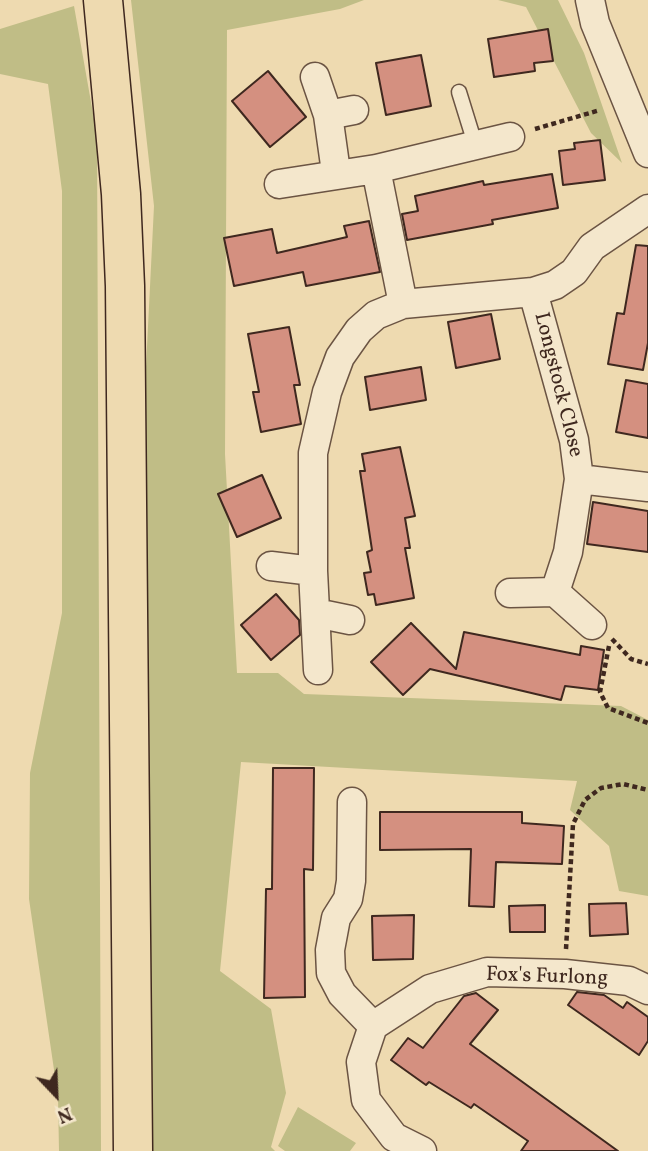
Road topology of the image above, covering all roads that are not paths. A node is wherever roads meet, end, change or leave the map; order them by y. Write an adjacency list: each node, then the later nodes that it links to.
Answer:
1 (103, 0): 27 (highway)
2 (590, 0): 7 (street)
3 (315, 77): 9 (street)
4 (459, 92): 6 (lane)
5 (510, 137): 6 (street)
6 (476, 147): 8 (street)
7 (648, 153)
8 (376, 169): 9 (street); 13 (street)
9 (336, 173): 10 (street)
10 (279, 184)
11 (648, 209): 12 (street, Longstock Close)
12 (533, 292): 13 (street, Longstock Close); 14 (street, Longstock Close)
13 (404, 304): 17 (street, Longstock Close)
14 (579, 479): 15 (street, Longstock Close); 18 (street, Longstock Close)
15 (648, 487)
16 (271, 566): 17 (street)
17 (313, 571): 20 (street, Longstock Close)
18 (555, 592): 19 (street); 22 (street)
19 (510, 593)
20 (316, 613): 21 (street); 23 (street, Longstock Close)
21 (351, 620)
22 (601, 631)
23 (318, 670)
24 (352, 802): 26 (street)
25 (648, 990): 26 (street, Fox's Furlong)
26 (373, 1026): 28 (street)
27 (133, 1151)
28 (422, 1151)

